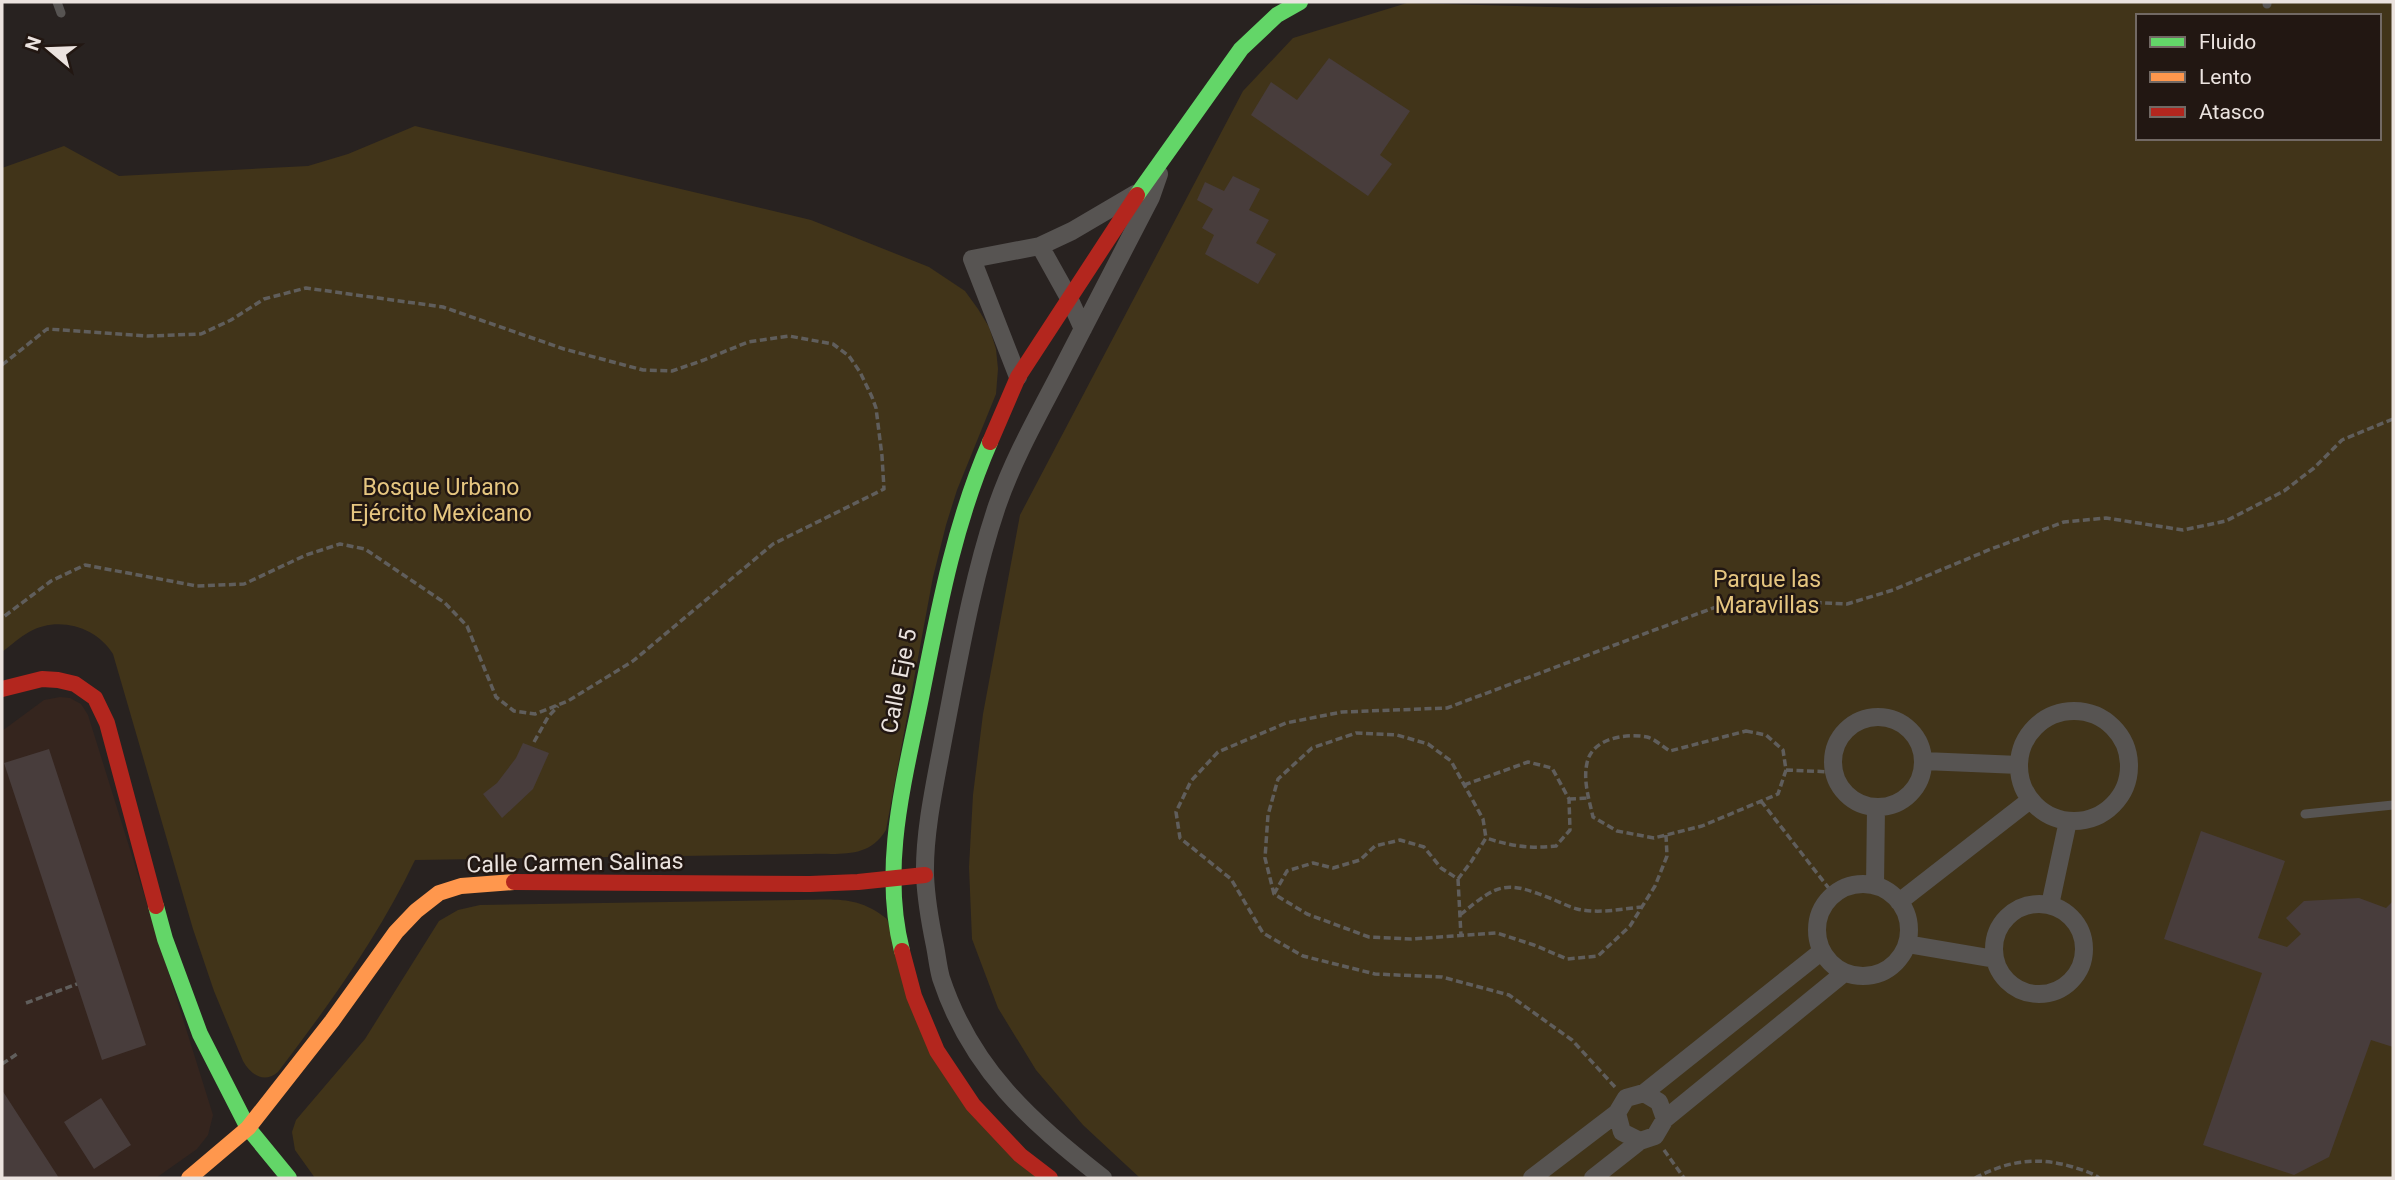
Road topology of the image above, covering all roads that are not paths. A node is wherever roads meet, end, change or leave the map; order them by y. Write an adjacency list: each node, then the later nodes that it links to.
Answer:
1 (57, 2): 3 (lane)
2 (1300, 2): 4 (street)
3 (61, 13)
4 (1167, 155): 5 (street)
5 (1145, 195): 6 (street); 7 (street, Calle Eje 5); 8 (street)
6 (1040, 246): 7 (street); 9 (street)
7 (1069, 298): 8 (street); 9 (street, Calle Eje 5)
8 (1083, 329): 18 (street)
9 (1017, 377): 19 (street, Calle Eje 5)
10 (4, 693): 30 (street)
11 (1924, 761): 12 (street); 15 (street); 15 (street)
12 (2019, 765): 13 (street); 17 (street)
13 (2030, 800): 17 (street); 21 (street)
14 (2393, 806): 16 (lane)
15 (1876, 808): 20 (street)
16 (2305, 814)
17 (2068, 821): 22 (street)
18 (925, 875): 19 (street, Calle Carmen Salinas); 35 (street)
19 (892, 879): 30 (street, Calle Carmen Salinas); 34 (street, Calle Eje 5)
20 (1875, 886): 21 (street); 24 (street)
21 (1899, 902): 23 (street)
22 (2050, 905): 25 (street); 25 (street)
23 (1907, 944): 25 (street); 26 (street)
24 (1822, 951): 26 (street); 27 (street)
25 (1995, 958)
26 (1844, 973): 29 (street)
27 (1644, 1093): 28 (street); 29 (street)
28 (1621, 1106): 31 (street); 36 (street)
29 (1665, 1119): 31 (street)
30 (248, 1128): 32 (street, Calle Carmen Salinas); 33 (street)
31 (1648, 1139): 37 (street)
32 (189, 1178)
33 (289, 1178)
34 (1050, 1178)
35 (1103, 1178)
36 (1532, 1178)
37 (1593, 1178)

